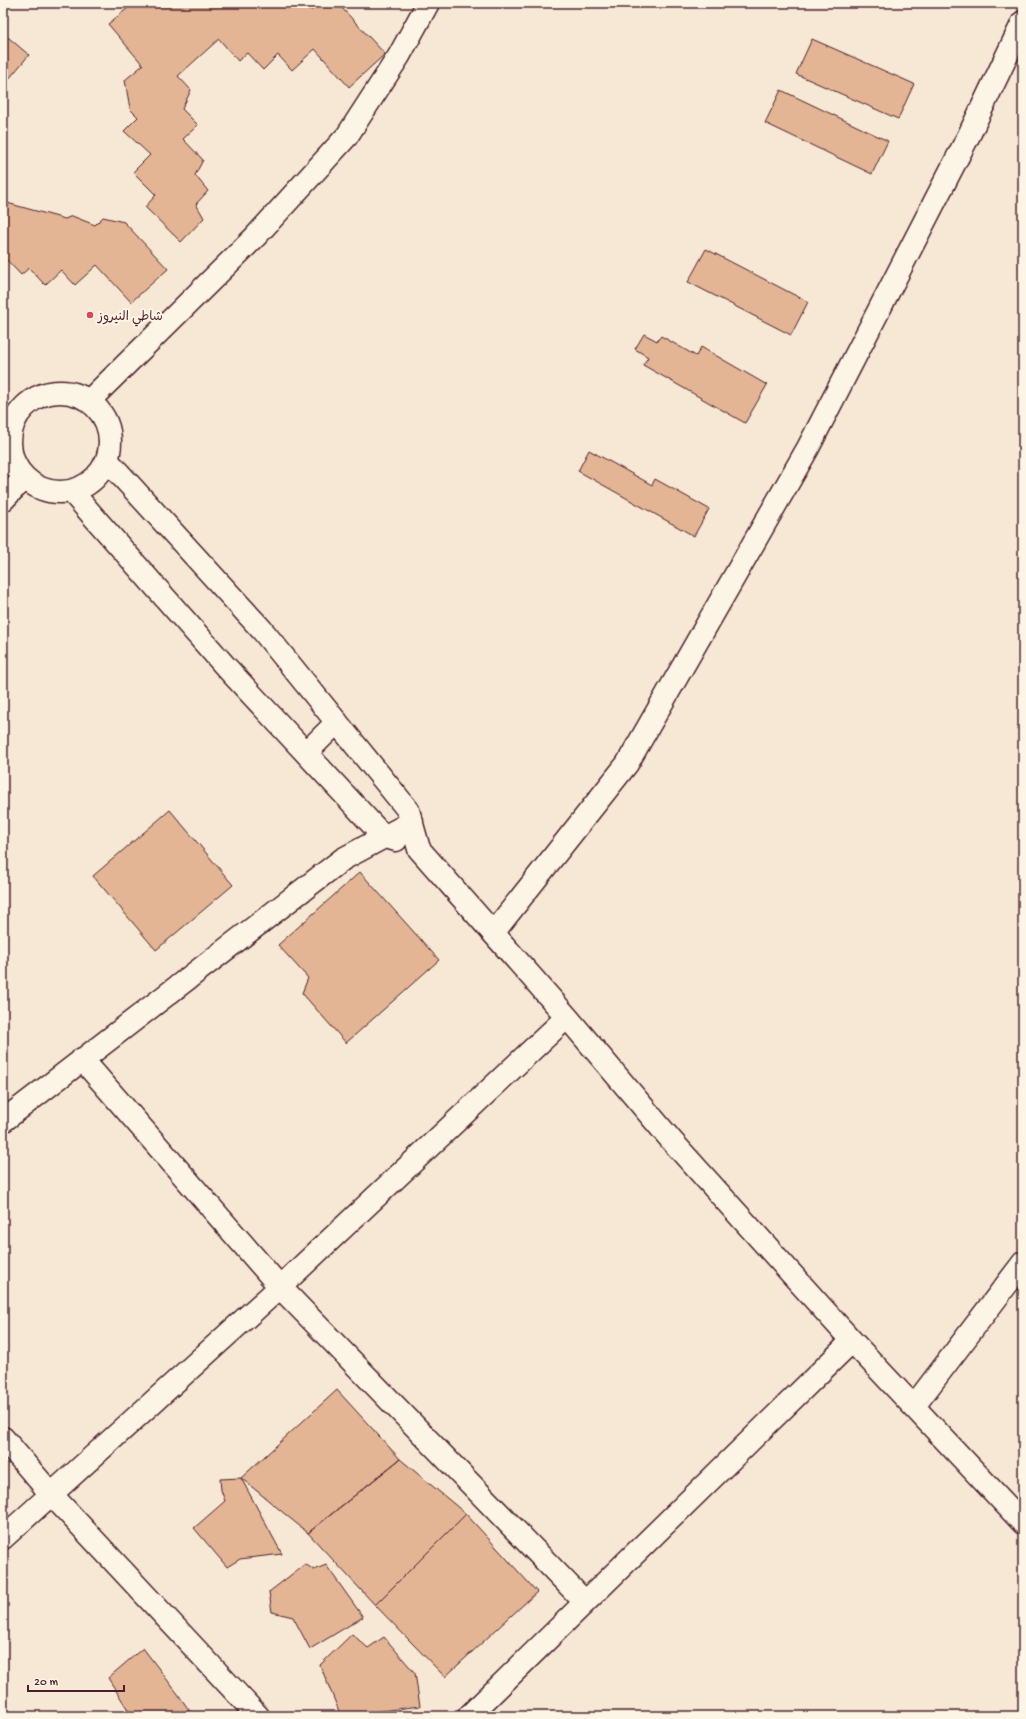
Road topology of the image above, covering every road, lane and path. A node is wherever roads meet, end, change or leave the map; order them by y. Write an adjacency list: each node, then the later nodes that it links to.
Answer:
1 (428, 3): 3 (street)
2 (1023, 22): 13 (street)
3 (89, 401): 4 (street); 5 (street)
4 (107, 460): 6 (street); 8 (street)
5 (24, 478): 6 (street); 7 (street)
6 (71, 491): 9 (street)
7 (3, 500)
8 (337, 722): 9 (street); 10 (street)
9 (306, 753): 11 (street)
10 (412, 822): 11 (street); 12 (street)
11 (383, 836): 12 (street); 15 (street)
12 (419, 849): 13 (street)
13 (493, 933): 14 (street)
14 (567, 1017): 18 (street); 19 (street)
15 (82, 1059): 16 (street); 18 (street)
16 (3, 1121)
17 (1023, 1263): 20 (street)
18 (280, 1287): 22 (street); 25 (street)
19 (852, 1340): 20 (street); 25 (street)
20 (914, 1406): 23 (street)
21 (3, 1438): 22 (street)
22 (51, 1494): 24 (street); 26 (street)
23 (1023, 1523)
24 (3, 1538)
25 (585, 1602): 27 (street)
26 (258, 1716)
27 (469, 1716)

